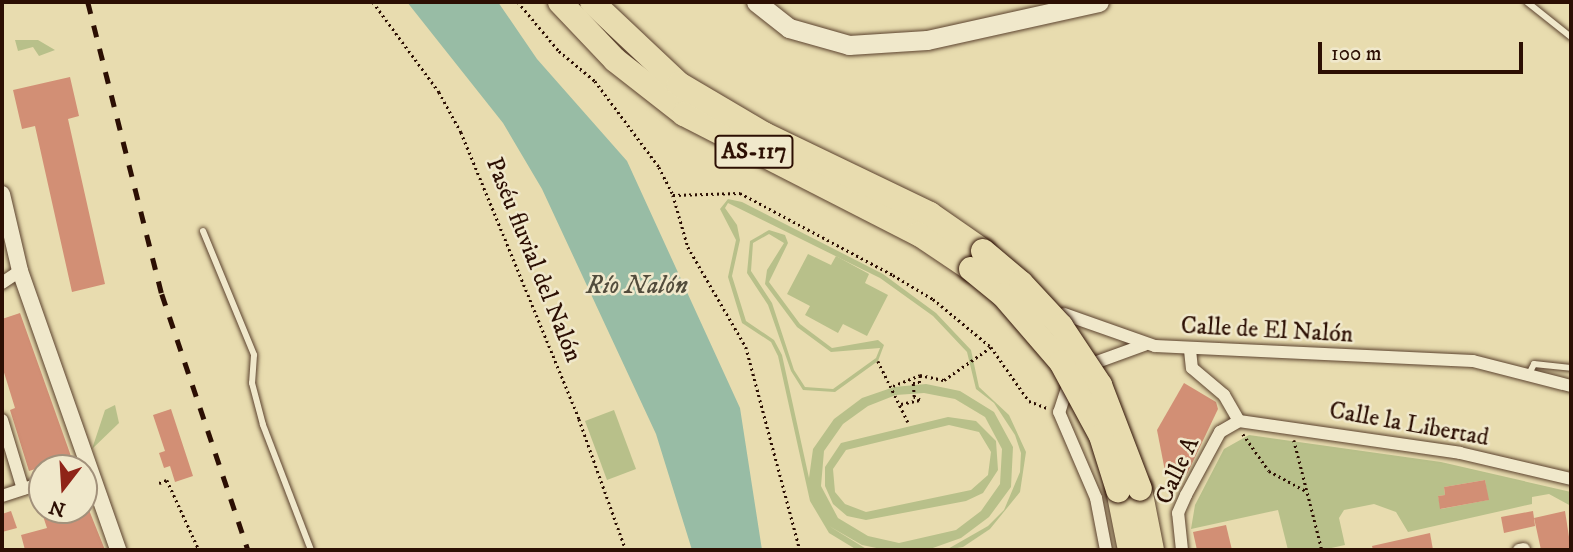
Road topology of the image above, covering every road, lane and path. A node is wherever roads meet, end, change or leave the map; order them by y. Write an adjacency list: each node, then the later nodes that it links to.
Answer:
1 (373, 2): 43 (path, Paséu fluvial del Nalón)
2 (518, 2): 10 (path)
3 (560, 2): 12 (highway, AS-117)
4 (592, 2): 12 (highway, AS-117)
5 (756, 2): 6 (main road)
6 (1100, 2)
7 (1527, 2): 8 (lane)
8 (1571, 37)
9 (2, 194): 13 (street)
10 (673, 195): 17 (path); 44 (path)
11 (203, 231): 42 (lane)
12 (977, 260): 36 (highway, AS-117, bridge)
13 (19, 271): 14 (street); 31 (street)
14 (2, 283)
15 (1064, 314): 16 (street, Calle de El Nalón)
16 (1155, 345): 18 (street, Calle de El Nalón); 26 (street)
17 (991, 347): 22 (path); 26 (path)
18 (1190, 350): 21 (street, Calle de El Nalón); 28 (street)
19 (878, 361): 23 (path)
20 (1571, 368): 21 (lane)
21 (1529, 374): 24 (street, Calle de El Nalón)
22 (920, 375): 23 (path); 25 (path)
23 (893, 386): 25 (path)
24 (1571, 386)
25 (901, 404): 29 (path)
26 (1059, 412): 45 (street)
27 (2, 420): 35 (street)
28 (1239, 421): 30 (street, Calle la Libertad); 37 (path); 48 (street, Calle A)
29 (908, 422)
30 (1294, 427): 32 (street, Calle la Libertad); 37 (path)
31 (80, 454)
32 (1571, 479)
33 (159, 483): 41 (path)
34 (28, 487): 35 (street)
35 (23, 489): 38 (street)
36 (1129, 489): 46 (highway, AS-117); 47 (highway, AS-117)
37 (1307, 491): 49 (path)
38 (2, 496)
39 (98, 501): 40 (street)
40 (118, 550)
41 (199, 550)
42 (312, 550)
43 (626, 550)
44 (800, 550)
45 (1105, 550)
46 (1130, 550)
47 (1152, 550)
48 (1182, 550)
49 (1322, 550)

